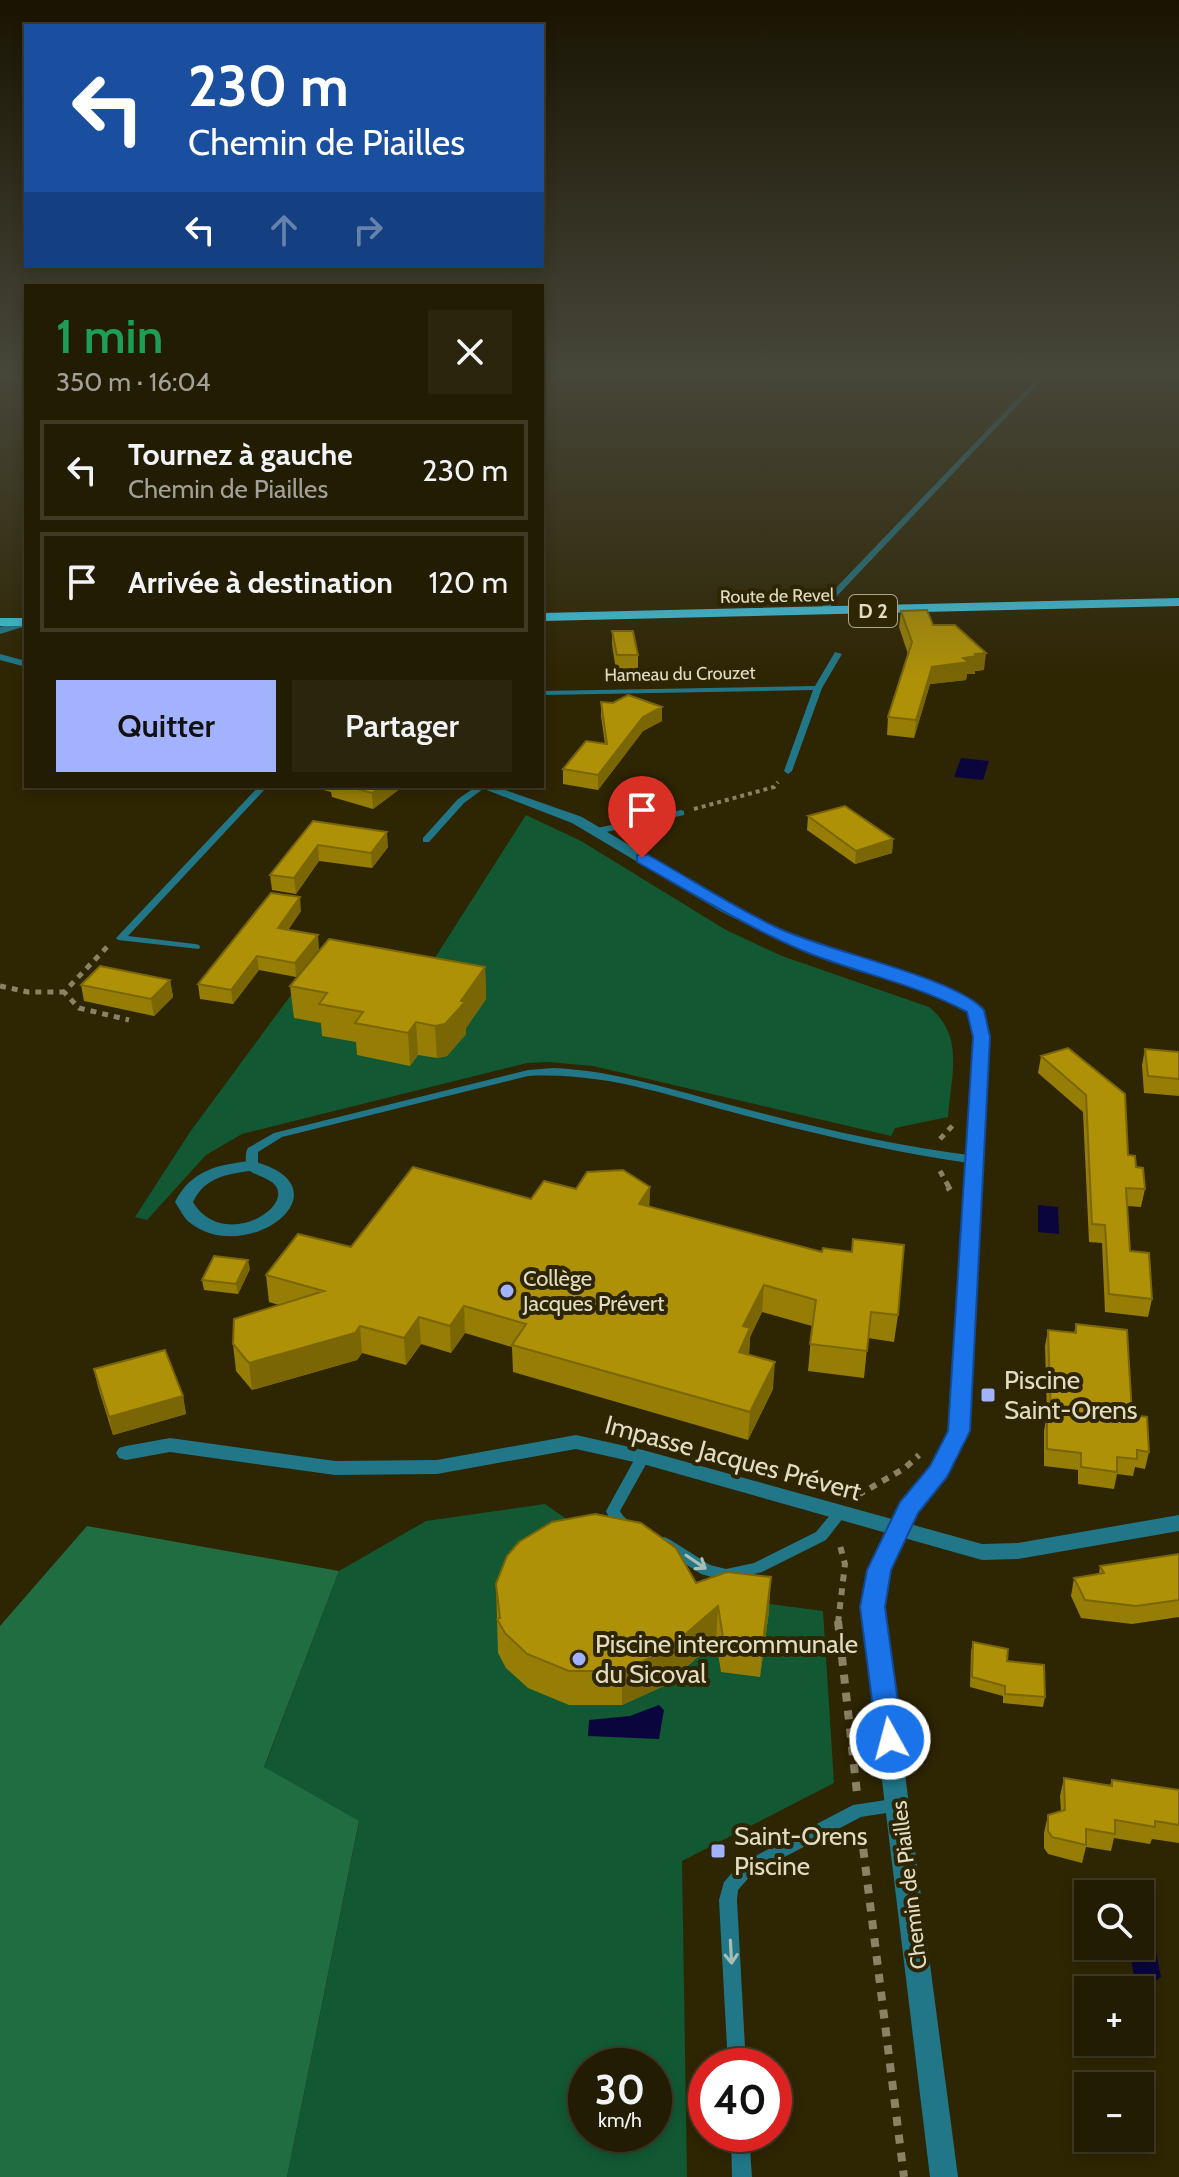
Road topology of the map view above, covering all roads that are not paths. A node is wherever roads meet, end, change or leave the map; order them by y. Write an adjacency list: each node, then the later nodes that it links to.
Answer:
1 (949, 474): 3 (lane)
2 (1179, 602): 3 (main road, Route de Revel / D 2)
3 (823, 612): 4 (main road, Route de Revel / D 2)
4 (544, 618)
5 (0, 622): 6 (main road)
6 (24, 622)
7 (24, 623): 8 (street)
8 (0, 632): 9 (main road)
9 (24, 633)
10 (838, 654): 13 (lane)
11 (0, 657): 12 (street)
12 (24, 663)
13 (818, 688): 14 (lane, Hameau du Crouzet); 15 (lane)
14 (544, 693)
15 (788, 771)
16 (262, 788): 22 (lane)
17 (480, 788): 21 (lane)
18 (489, 788): 20 (street, Chemin de Piailles)
19 (681, 813): 20 (lane)
20 (597, 831): 23 (street, Chemin de Piailles)
21 (426, 840)
22 (195, 947)
23 (976, 1160): 24 (lane); 29 (street, Chemin de Piailles)
24 (252, 1166): 24 (street)
25 (126, 1453): 26 (street, Impasse Jacques Prévert)
26 (643, 1457): 27 (street, Impasse Jacques Prévert); 27 (lane, one-way to 27)
27 (844, 1508): 29 (street, Impasse Jacques Prévert)
28 (1179, 1523): 29 (street, Impasse Jacques Prévert)
29 (898, 1530): 30 (street, Chemin de Piailles)
30 (899, 1805): 31 (lane, one-way to 31); 34 (street, Chemin de Piailles)
31 (736, 2048)
32 (741, 2152): 33 (lane)
33 (742, 2177)
34 (944, 2177)

